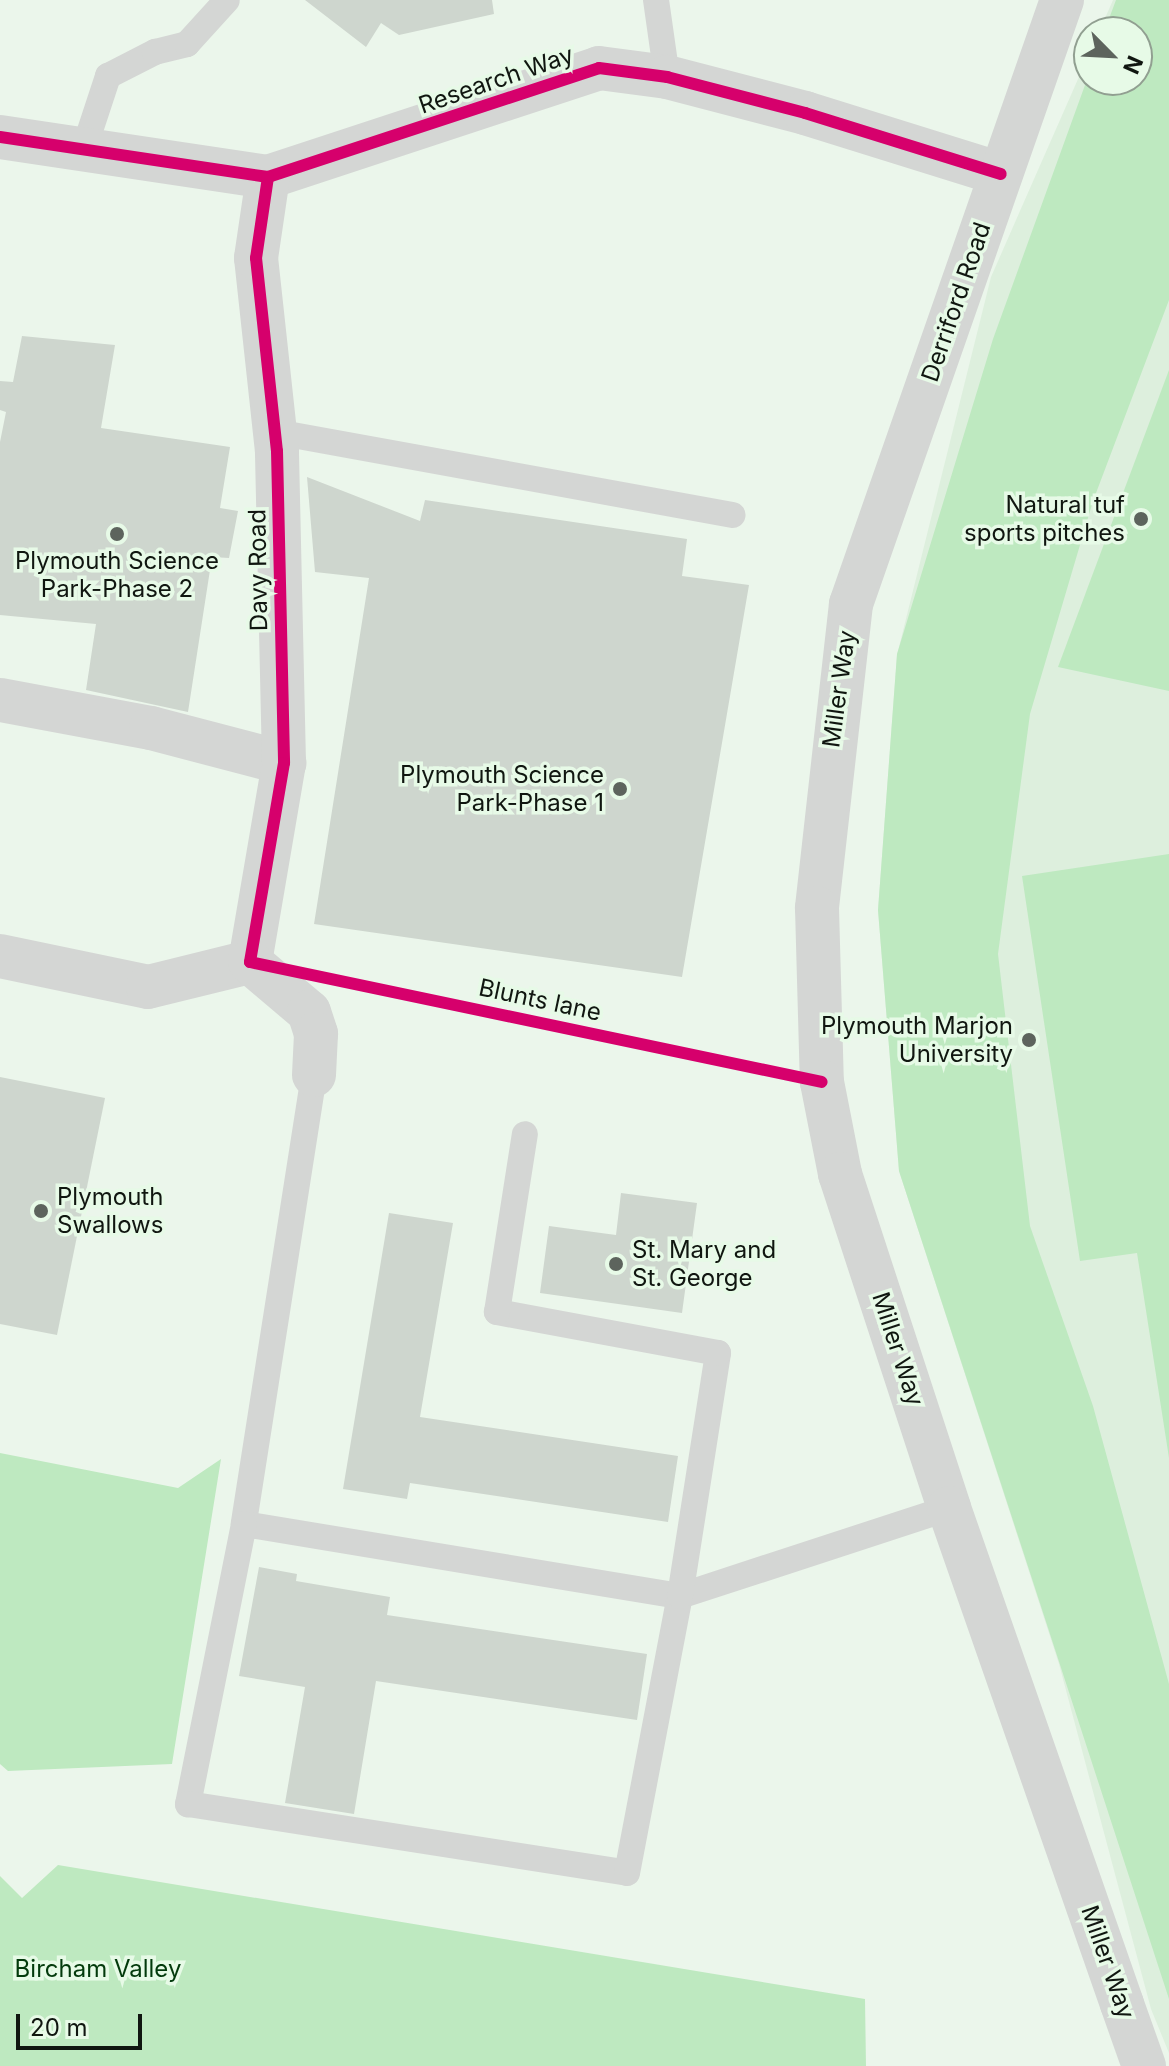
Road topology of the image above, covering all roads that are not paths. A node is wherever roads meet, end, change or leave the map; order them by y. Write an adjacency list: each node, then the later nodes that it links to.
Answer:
1 (227, 0): 6 (lane)
2 (656, 0): 4 (lane)
3 (1062, 0): 7 (street, Derriford Road)
4 (667, 77): 7 (street, Research Way); 8 (street, Research Way)
5 (0, 137): 6 (street, Research Way)
6 (85, 146): 8 (street, Research Way)
7 (1001, 174): 11 (street, Derriford Road)
8 (268, 177): 9 (street, Davy Road)
9 (276, 432): 10 (lane); 13 (street, Davy Road)
10 (733, 515)
11 (851, 604): 18 (street, Miller Way)
12 (0, 700): 13 (street)
13 (284, 763): 15 (street, Davy Road)
14 (0, 956): 15 (street)
15 (250, 962): 16 (street)
16 (314, 1075): 19 (lane)
17 (525, 1134): 20 (lane)
18 (949, 1508): 20 (lane); 21 (street, Miller Way)
19 (244, 1524): 20 (lane); 20 (lane)
20 (680, 1596)
21 (1144, 2066)

